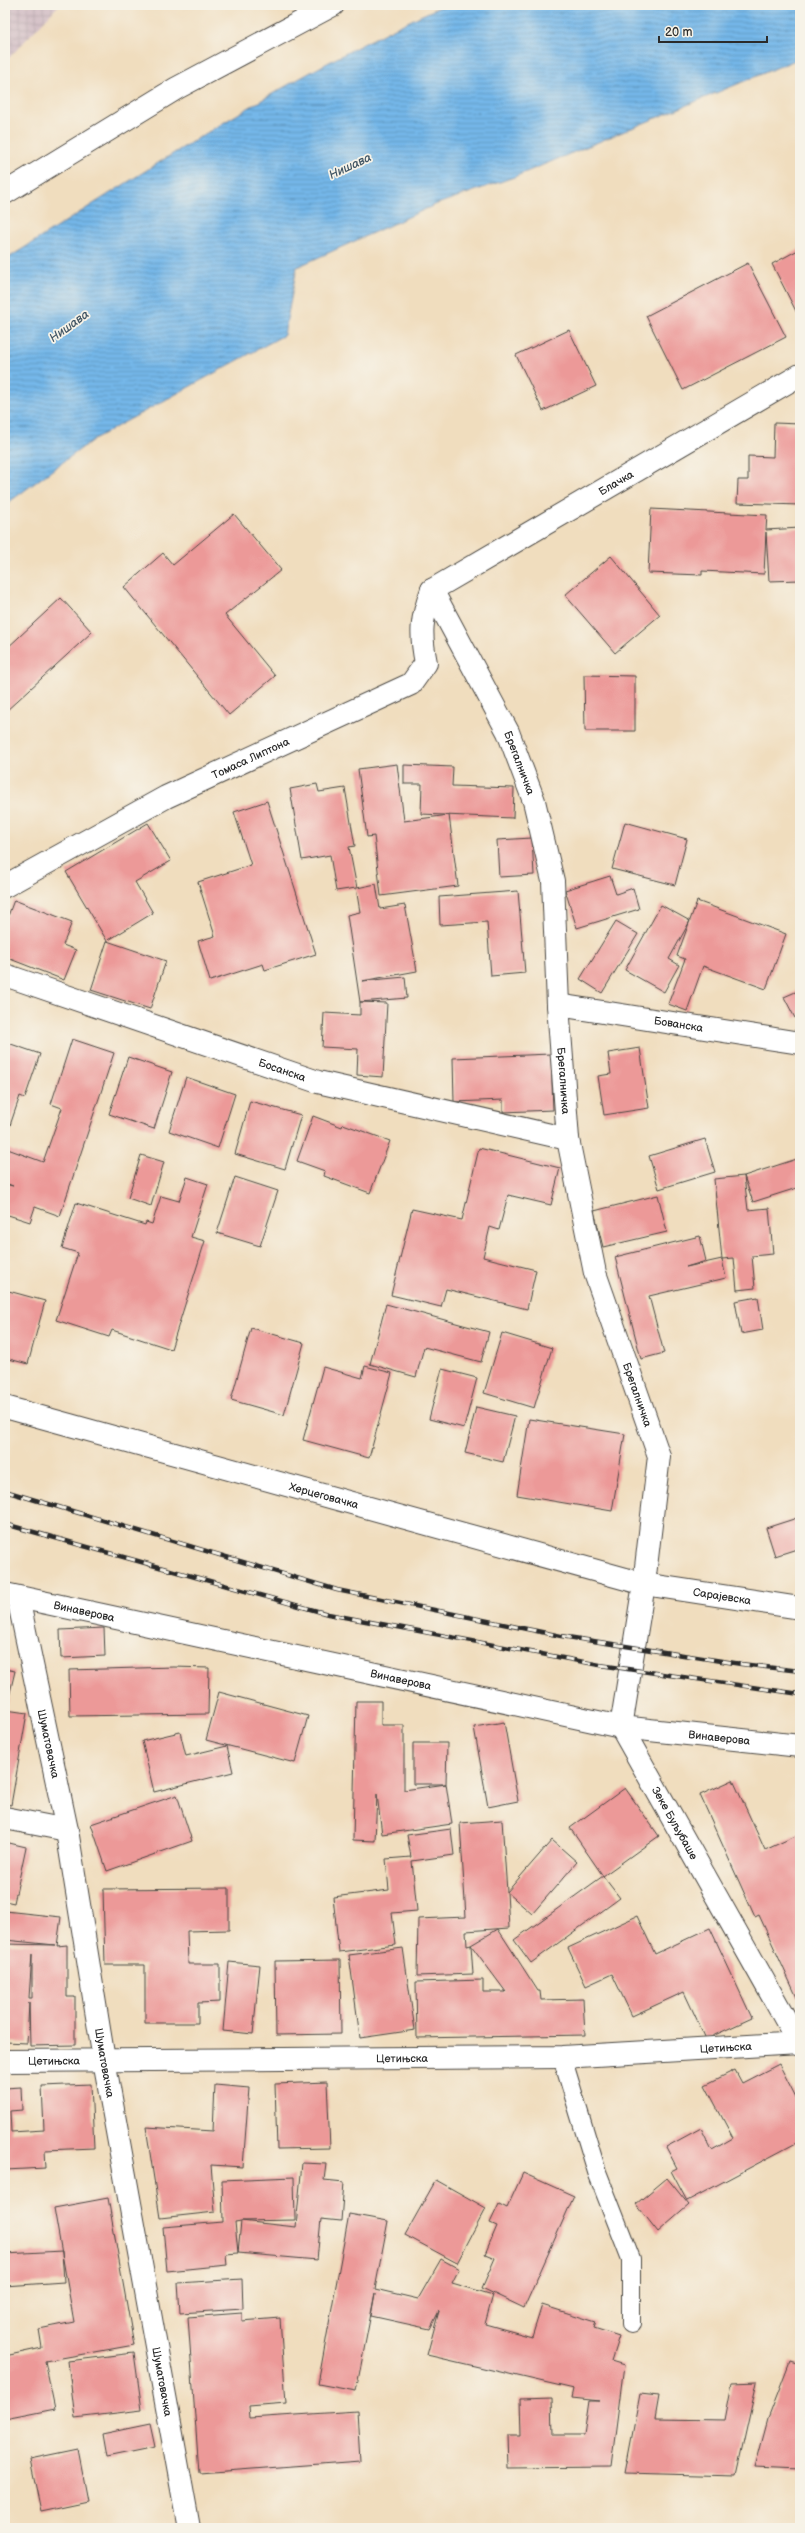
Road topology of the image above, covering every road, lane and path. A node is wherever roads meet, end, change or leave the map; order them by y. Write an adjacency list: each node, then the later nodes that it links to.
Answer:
1 (333, 5): 2 (street)
2 (5, 193)
3 (800, 375): 4 (street, Блачка)
4 (432, 590): 5 (street, Томаса Липтона); 7 (street, Брегалничка)
5 (5, 886)
6 (5, 974): 9 (street, Босанска)
7 (558, 1005): 8 (street, Бованска); 9 (street, Брегалничка)
8 (800, 1042)
9 (568, 1138): 11 (street, Брегалничка)
10 (5, 1407): 11 (street, Херцеговачка)
11 (644, 1584): 13 (street, Сарајевска); 14 (street)
12 (11, 1596): 14 (street, Винаверова); 17 (street, Шуматовачка)
13 (800, 1608)
14 (621, 1727): 15 (street, Винаверова); 18 (street, Зеке Буљубаше)
15 (800, 1746)
16 (5, 1818): 17 (street)
17 (67, 1830): 20 (street, Шуматовачка)
18 (799, 2044): 19 (street, Цетињска)
19 (562, 2057): 20 (street, Цетињска); 22 (lane)
20 (104, 2060): 21 (street, Цетињска); 23 (street, Шуматовачка)
21 (5, 2061)
22 (631, 2324)
23 (189, 2528)

